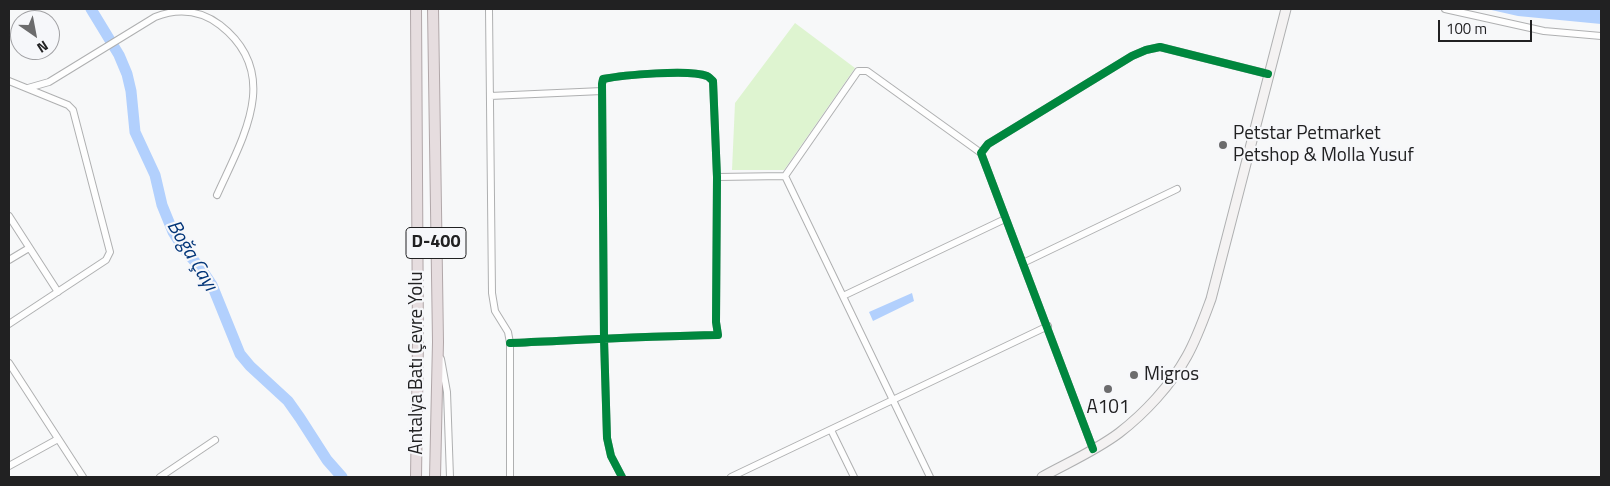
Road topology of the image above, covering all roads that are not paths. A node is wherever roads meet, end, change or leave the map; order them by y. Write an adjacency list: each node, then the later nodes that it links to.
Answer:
1 (416, 9): 38 (highway, Antalya Batı Çevre Yolu)
2 (433, 9): 27 (highway, D-400)
3 (489, 9): 11 (street)
4 (1286, 9): 7 (main road)
5 (1444, 9): 6 (street)
6 (1601, 36)
7 (1268, 74): 12 (street); 34 (main road)
8 (9, 81): 9 (street)
9 (28, 88): 16 (street); 22 (street)
10 (602, 92): 11 (street); 14 (street); 26 (street)
11 (490, 96): 28 (street)
12 (981, 153): 13 (street); 18 (street)
13 (785, 176): 14 (street); 23 (street)
14 (717, 177): 26 (street)
15 (1177, 189): 21 (street)
16 (218, 196)
17 (9, 216): 19 (street)
18 (1005, 219): 21 (street); 23 (street)
19 (29, 248): 20 (street); 22 (street)
20 (9, 260)
21 (1023, 263): 25 (street)
22 (58, 292): 24 (street)
23 (843, 296): 30 (street)
24 (9, 324)
25 (1048, 326): 30 (street); 34 (street)
26 (604, 339): 28 (street); 42 (street)
27 (438, 342): 39 (highway, D-400); 40 (street)
28 (510, 342): 41 (street)
29 (9, 363): 32 (street)
30 (893, 400): 31 (street); 45 (street)
31 (831, 430): 43 (street); 44 (street)
32 (58, 439): 35 (street); 36 (street)
33 (215, 440): 37 (street)
34 (1094, 449): 46 (main road)
35 (9, 466)
36 (83, 477)
37 (160, 477)
38 (416, 477)
39 (435, 477)
40 (450, 477)
41 (510, 477)
42 (622, 477)
43 (731, 477)
44 (854, 477)
45 (930, 477)
46 (1042, 477)

